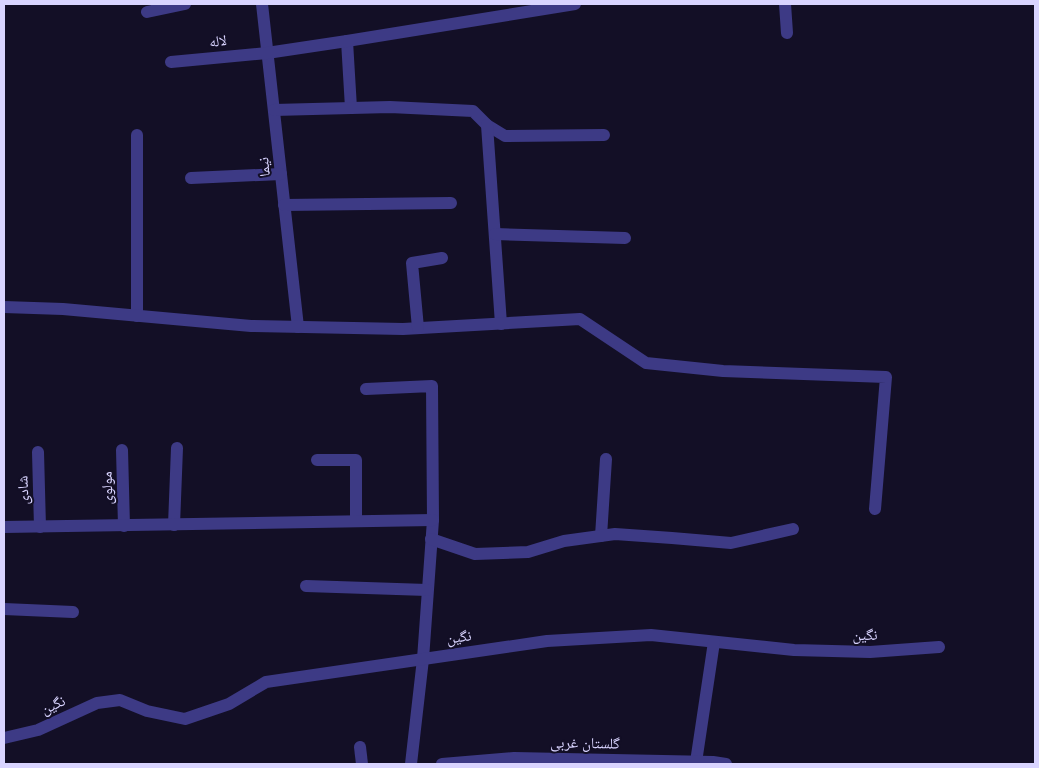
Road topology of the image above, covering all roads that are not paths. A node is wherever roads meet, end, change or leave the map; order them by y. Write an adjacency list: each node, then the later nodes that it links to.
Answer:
1 (185, 4): 5 (street)
2 (262, 4): 8 (street, نیما)
3 (574, 4): 7 (street, لاله)
4 (785, 4): 6 (street)
5 (147, 12)
6 (787, 33)
7 (347, 41): 8 (street, لاله); 10 (street)
8 (268, 52): 9 (street, لاله); 11 (street, نیما)
9 (171, 62)
10 (351, 108): 11 (street); 12 (street)
11 (274, 110): 15 (street, نیما)
12 (487, 126): 14 (street); 19 (street)
13 (137, 135): 23 (street)
14 (604, 135)
15 (281, 174): 16 (street); 18 (street, نیما)
16 (190, 178)
17 (451, 203): 18 (street)
18 (284, 205): 25 (street, نیما)
19 (495, 234): 20 (street); 24 (street)
20 (625, 238)
21 (442, 258): 26 (street)
22 (4, 308): 23 (street)
23 (137, 316): 25 (street)
24 (501, 324): 26 (street); 33 (street)
25 (298, 327): 26 (street)
26 (418, 328)
27 (366, 389): 34 (street)
28 (177, 448): 36 (street)
29 (122, 450): 37 (street, مولوی)
30 (38, 452): 39 (street, شادی)
31 (606, 459): 41 (street)
32 (316, 460): 35 (street)
33 (875, 509)
34 (433, 520): 35 (street); 42 (street)
35 (356, 521): 36 (street)
36 (174, 525): 37 (street)
37 (124, 526): 39 (street)
38 (4, 527): 39 (street)
39 (40, 527)
40 (792, 529): 41 (street)
41 (601, 536): 42 (street)
42 (431, 539): 44 (street)
43 (306, 586): 44 (street)
44 (427, 590): 49 (street)
45 (4, 610): 46 (street)
46 (73, 612)
47 (714, 642): 48 (street, نگین); 49 (street, نگین); 53 (street)
48 (938, 647)
49 (423, 659): 50 (street, نگین); 55 (street)
50 (4, 738)
51 (360, 747): 54 (street)
52 (557, 762): 53 (street, گلستان غربی); 56 (street, گلستان غربی)
53 (696, 762): 57 (street, گلستان غربی)
54 (362, 764)
55 (411, 764)
56 (442, 764)
57 (726, 764)

